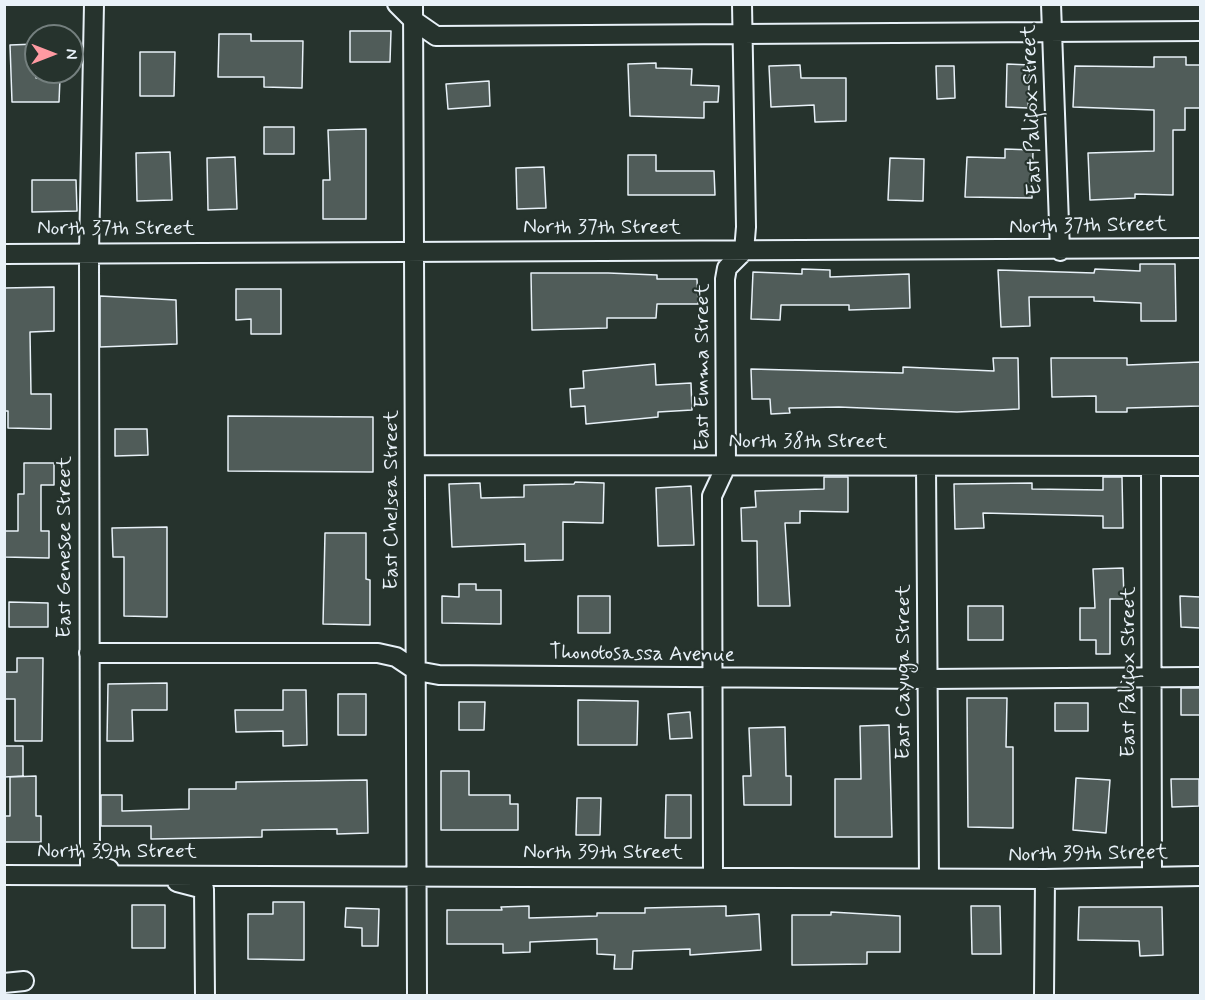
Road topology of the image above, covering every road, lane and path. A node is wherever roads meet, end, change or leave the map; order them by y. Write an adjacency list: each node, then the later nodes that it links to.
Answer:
1 (94, 4): 12 (street, East Genesee Street)
2 (398, 4): 5 (street)
3 (742, 4): 8 (street)
4 (1051, 4): 7 (street, East Palifox Street)
5 (413, 12): 8 (street); 13 (street, East Chelsea Street)
6 (1200, 31): 7 (street)
7 (1054, 32): 8 (street); 10 (street, East Palifox Street)
8 (742, 33): 11 (street)
9 (1200, 248): 10 (street, North 37th Street)
10 (1060, 250): 11 (street, North 37th Street)
11 (744, 251): 13 (street, North 37th Street); 16 (street, East Emma Street)
12 (89, 252): 13 (street, North 37th Street); 14 (street, North 37th Street); 20 (street, East Genesee Street)
13 (414, 253): 15 (street, East Chelsea Street)
14 (4, 254)
15 (415, 465): 16 (street, North 38th Street); 21 (street, East Chelsea Street)
16 (726, 466): 17 (street, North 38th Street); 23 (street, East Emma Street)
17 (926, 466): 18 (street, North 38th Street); 25 (street, East Cayuga Street)
18 (1151, 466): 19 (street, North 38th Street); 22 (street, East Palifox Street)
19 (1200, 466)
20 (89, 653): 21 (street, Thonotosassa Avenue); 27 (street, East Genesee Street)
21 (417, 672): 23 (street, Thonotosassa Avenue); 28 (street, East Chelsea Street)
22 (1153, 677): 24 (street, Thonotosassa Avenue); 25 (street, Thonotosassa Avenue); 31 (street, East Palifox Street)
23 (713, 678): 25 (street, Thonotosassa Avenue); 30 (street, East Emma Street)
24 (1200, 678)
25 (928, 679): 32 (street, East Cayuga Street)
26 (4, 874): 27 (street, North 39th Street)
27 (147, 875): 28 (street, North 39th Street); 36 (street, East Genesee Street)
28 (417, 876): 30 (street, North 39th Street); 37 (street, East Chelsea Street)
29 (1200, 876): 31 (street, North 39th Street)
30 (713, 877): 32 (street, North 39th Street)
31 (1152, 877): 33 (street, North 39th Street)
32 (929, 878): 33 (street, North 39th Street)
33 (1045, 879): 38 (street)
34 (24, 981): 35 (street)
35 (4, 983)
36 (205, 996)
37 (417, 996)
38 (1044, 996)

